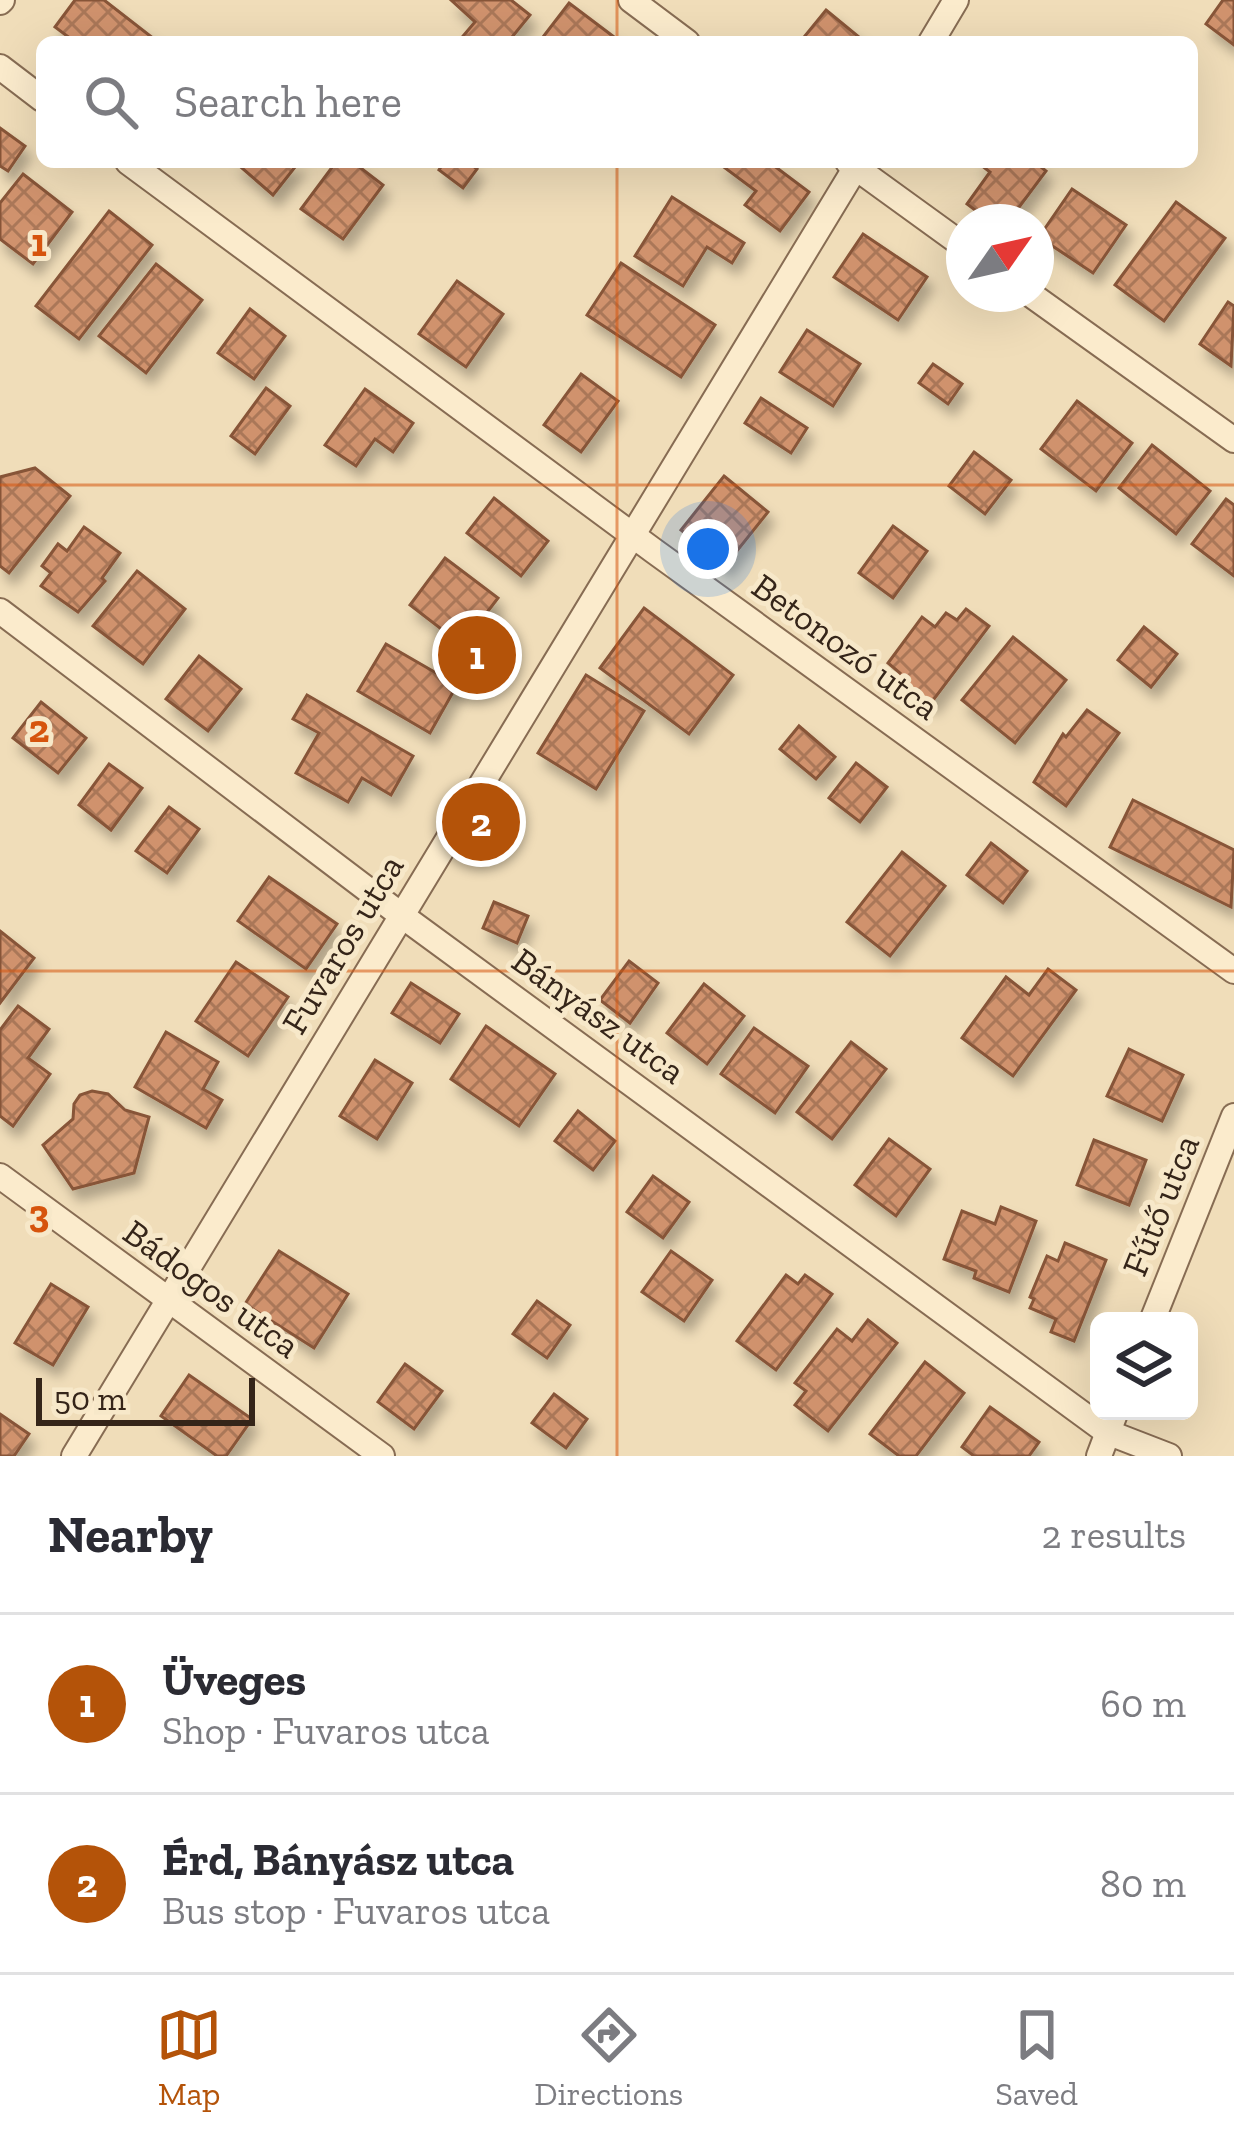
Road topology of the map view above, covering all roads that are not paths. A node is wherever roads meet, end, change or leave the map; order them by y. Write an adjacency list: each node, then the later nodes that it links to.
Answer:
1 (631, 0): 3 (street)
2 (956, 0): 4 (street)
3 (679, 36)
4 (935, 36)
5 (0, 68): 6 (street)
6 (36, 94)
7 (136, 168): 13 (street, Betonozó utca)
8 (852, 168): 13 (street, Fuvaros utca)
9 (859, 168): 10 (street)
10 (946, 233)
11 (1054, 311): 12 (street)
12 (1234, 440)
13 (634, 536): 15 (street, Fuvaros utca); 16 (street, Betonozó utca)
14 (0, 611): 15 (street, Bányász utca)
15 (401, 914): 19 (street, Fuvaros utca); 21 (street, Bányász utca)
16 (1234, 970)
17 (1234, 1116): 20 (street, Fűtő utca)
18 (0, 1176): 19 (street, Bádogos utca)
19 (168, 1300): 22 (street, Fuvaros utca); 23 (street, Bádogos utca)
20 (1156, 1312)
21 (1107, 1433): 24 (street, Bányász utca)
22 (74, 1456)
23 (382, 1456)
24 (1169, 1456)

